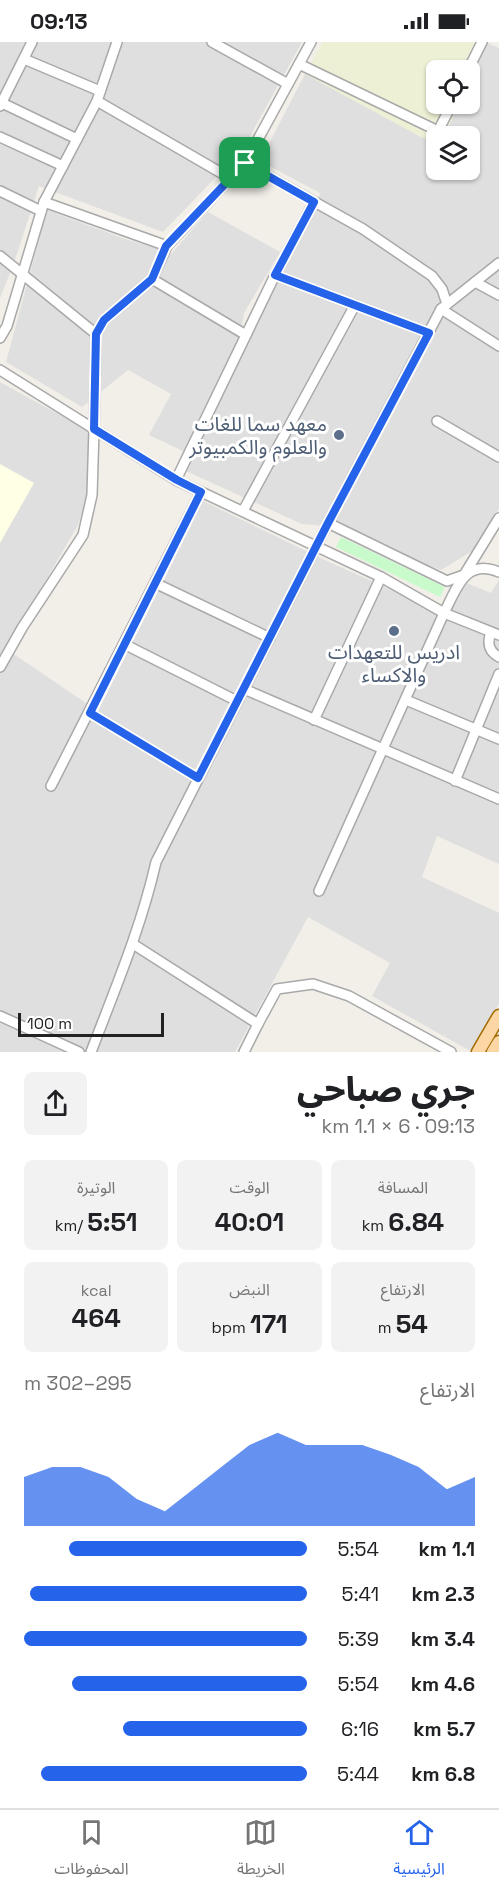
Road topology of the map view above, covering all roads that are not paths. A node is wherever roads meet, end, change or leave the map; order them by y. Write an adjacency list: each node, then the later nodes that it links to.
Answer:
1 (32, 42): 6 (street)
2 (117, 42): 10 (street)
3 (212, 42): 9 (street)
4 (311, 42): 8 (street)
5 (482, 42): 7 (street)
6 (24, 59): 10 (street); 11 (street)
7 (473, 60)
8 (299, 64): 9 (street); 12 (street)
9 (288, 84): 15 (street)
10 (99, 96): 14 (street); 17 (street)
11 (1, 104): 14 (street)
12 (447, 114)
13 (0, 137): 16 (street)
14 (77, 139): 16 (street)
15 (245, 163): 17 (street); 19 (street)
16 (63, 166): 20 (street)
17 (230, 178): 21 (street)
18 (0, 191): 20 (street)
19 (314, 202): 25 (street); 30 (street)
20 (42, 207): 21 (street); 24 (street)
21 (166, 246): 26 (street)
22 (0, 256): 24 (street)
23 (499, 263): 27 (street)
24 (22, 274): 32 (street); 34 (street)
25 (275, 275): 29 (street); 33 (street)
26 (152, 279): 32 (street); 33 (street)
27 (475, 282): 28 (street); 30 (street)
28 (499, 295)
29 (356, 305): 31 (street); 42 (street)
30 (444, 307): 31 (street); 35 (street)
31 (429, 333): 44 (street)
32 (96, 334): 38 (street)
33 (246, 335): 40 (street)
34 (0, 338)
35 (499, 346)
36 (0, 370): 38 (street)
37 (436, 421): 39 (street)
38 (94, 429): 40 (street); 55 (street)
39 (499, 457)
40 (177, 480): 41 (street)
41 (201, 492): 42 (street); 49 (street)
42 (243, 511): 45 (street)
43 (499, 518): 47 (street)
44 (328, 523): 45 (street); 47 (street)
45 (317, 545): 48 (street); 52 (street)
46 (499, 572): 47 (street)
47 (464, 575): 50 (street)
48 (381, 577): 50 (street); 61 (street)
49 (155, 583): 52 (street); 53 (street)
50 (444, 613): 51 (street); 58 (street)
51 (495, 634): 54 (street)
52 (270, 638): 57 (street)
53 (124, 644): 59 (street); 60 (street)
54 (499, 657)
55 (0, 667)
56 (499, 674): 62 (street)
57 (244, 689): 59 (street); 61 (street)
58 (406, 700): 62 (street); 64 (street)
59 (237, 701): 65 (street)
60 (90, 713): 65 (street); 67 (street)
61 (314, 720): 64 (street)
62 (476, 729): 63 (street); 66 (street)
63 (499, 739)
64 (383, 750): 66 (street); 69 (street)
65 (198, 778): 70 (street)
66 (455, 781): 68 (street)
67 (51, 786)
68 (499, 799)
69 (319, 891)
70 (133, 944): 73 (street); 76 (street)
71 (499, 1016): 79 (main road)
72 (0, 1017): 75 (street)
73 (258, 1024): 77 (street); 78 (street)
74 (499, 1042): 80 (main road)
75 (79, 1052)
76 (90, 1052)
77 (244, 1052)
78 (451, 1052)
79 (478, 1052)
80 (493, 1052)

